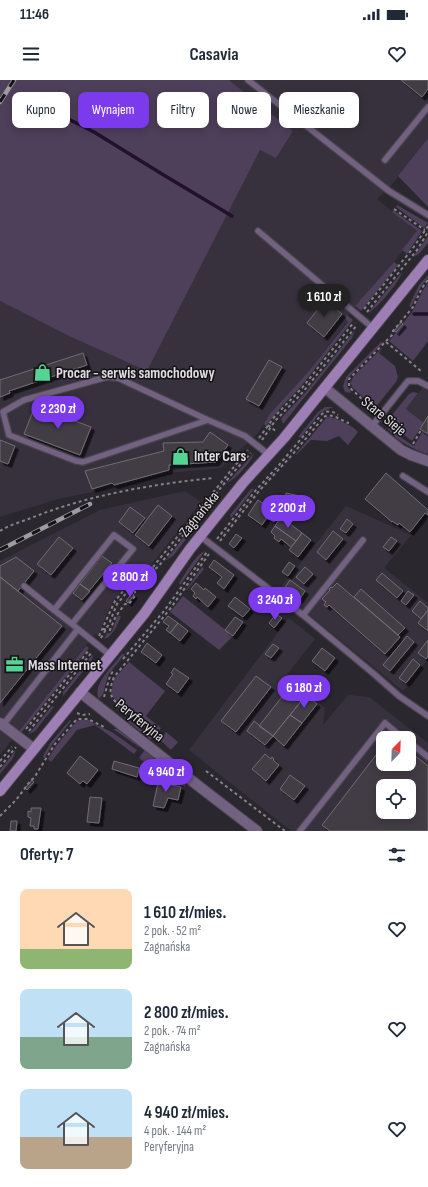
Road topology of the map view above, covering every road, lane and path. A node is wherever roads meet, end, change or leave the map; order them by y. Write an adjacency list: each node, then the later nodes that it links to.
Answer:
1 (248, 80): 5 (lane)
2 (428, 106): 3 (lane)
3 (385, 160)
4 (394, 209): 8 (path)
5 (428, 215)
6 (428, 226): 8 (path)
7 (258, 231): 11 (lane)
8 (427, 231): 11 (path)
9 (428, 260): 12 (street, Zagnańska)
10 (428, 280): 13 (path)
11 (360, 317): 12 (lane); 21 (path); 23 (path)
12 (373, 328): 16 (street, Zagnańska)
13 (386, 342): 14 (path); 17 (path)
14 (421, 370)
15 (428, 386): 22 (lane)
16 (325, 388): 22 (street, Stare Sieje); 31 (street, Zagnańska)
17 (370, 409)
18 (333, 411): 29 (path)
19 (208, 420): 19 (lane); 27 (lane)
20 (351, 424): 30 (path)
21 (268, 425): 23 (path); 27 (path)
22 (372, 426): 32 (street, Stare Sieje)
23 (271, 427): 25 (path); 27 (path)
24 (421, 430): 26 (path)
25 (277, 432)
26 (409, 441)
27 (256, 444): 31 (lane); 43 (path); 44 (path)
28 (292, 444): 29 (path)
29 (295, 447): 30 (path); 38 (path)
30 (298, 449): 40 (path)
31 (269, 455): 37 (street, Zagnańska)
32 (428, 461)
33 (403, 476): 35 (lane)
34 (214, 478): 36 (path)
35 (428, 492)
36 (0, 531)
37 (200, 536): 47 (lane); 56 (street, Zagnańska)
38 (216, 540)
39 (363, 540): 47 (lane)
40 (218, 544)
41 (208, 550): 57 (path)
42 (212, 551): 68 (path)
43 (139, 576): 44 (path); 50 (path)
44 (141, 579): 51 (path); 51 (path)
45 (24, 586): 46 (lane)
46 (54, 610): 48 (lane); 48 (lane)
47 (303, 615): 69 (lane)
48 (72, 624): 49 (lane)
49 (78, 629): 56 (lane); 70 (lane)
50 (102, 629): 51 (path); 52 (path)
51 (106, 630): 53 (path)
52 (99, 636)
53 (102, 637)
54 (90, 649): 61 (path)
55 (93, 652): 60 (path)
56 (110, 655): 59 (street, Zagnańska)
57 (123, 659)
58 (114, 671): 64 (path)
59 (80, 692): 77 (street, Zagnańska); 84 (street, Peryferyjna)
60 (57, 696): 62 (path); 63 (path)
61 (50, 699): 63 (path); 75 (path)
62 (60, 699)
63 (53, 701): 65 (path); 75 (path)
64 (101, 701)
65 (57, 704)
66 (94, 710): 67 (path)
67 (76, 712)
68 (126, 715)
69 (428, 716)
70 (1, 724): 75 (street)
71 (111, 730): 83 (path)
72 (379, 731): 73 (lane)
73 (395, 731)
74 (376, 734): 86 (lane)
75 (20, 739): 77 (street); 79 (path); 80 (path)
76 (416, 748): 78 (lane)
77 (34, 749): 82 (street, Zagnańska)
78 (428, 757)
79 (0, 761)
80 (0, 767)
81 (206, 771): 85 (path)
82 (0, 791)
83 (0, 816)
84 (257, 831)
85 (285, 831)
86 (300, 831)

